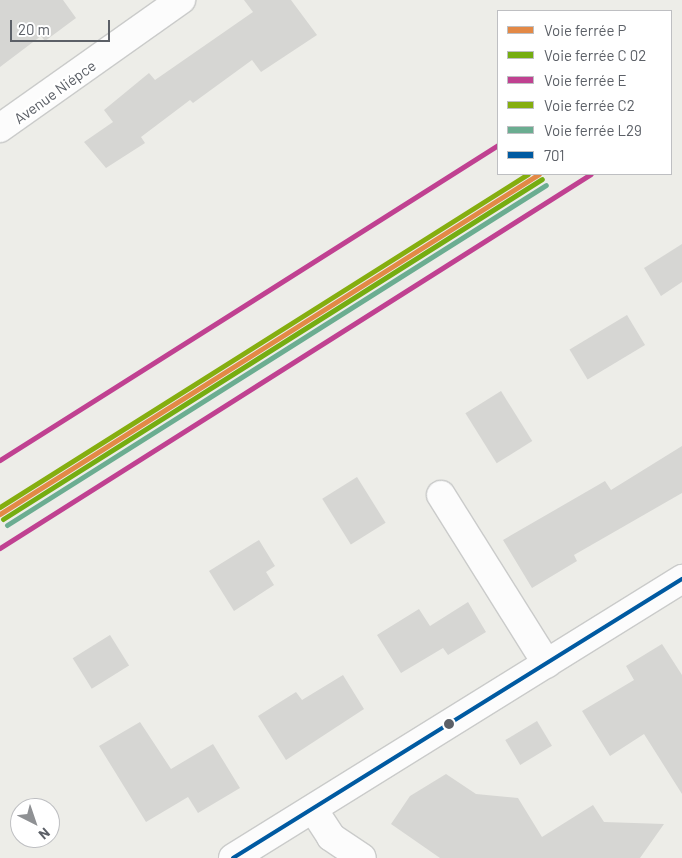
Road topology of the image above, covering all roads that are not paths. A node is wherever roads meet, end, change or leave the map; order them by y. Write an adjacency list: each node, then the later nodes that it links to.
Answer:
1 (181, 0): 2 (street, Avenue Niépce)
2 (0, 128)
3 (440, 495): 5 (street)
4 (679, 584): 5 (street)
5 (547, 664): 6 (street)
6 (313, 809): 7 (street); 8 (street)
7 (233, 858)
8 (362, 858)

